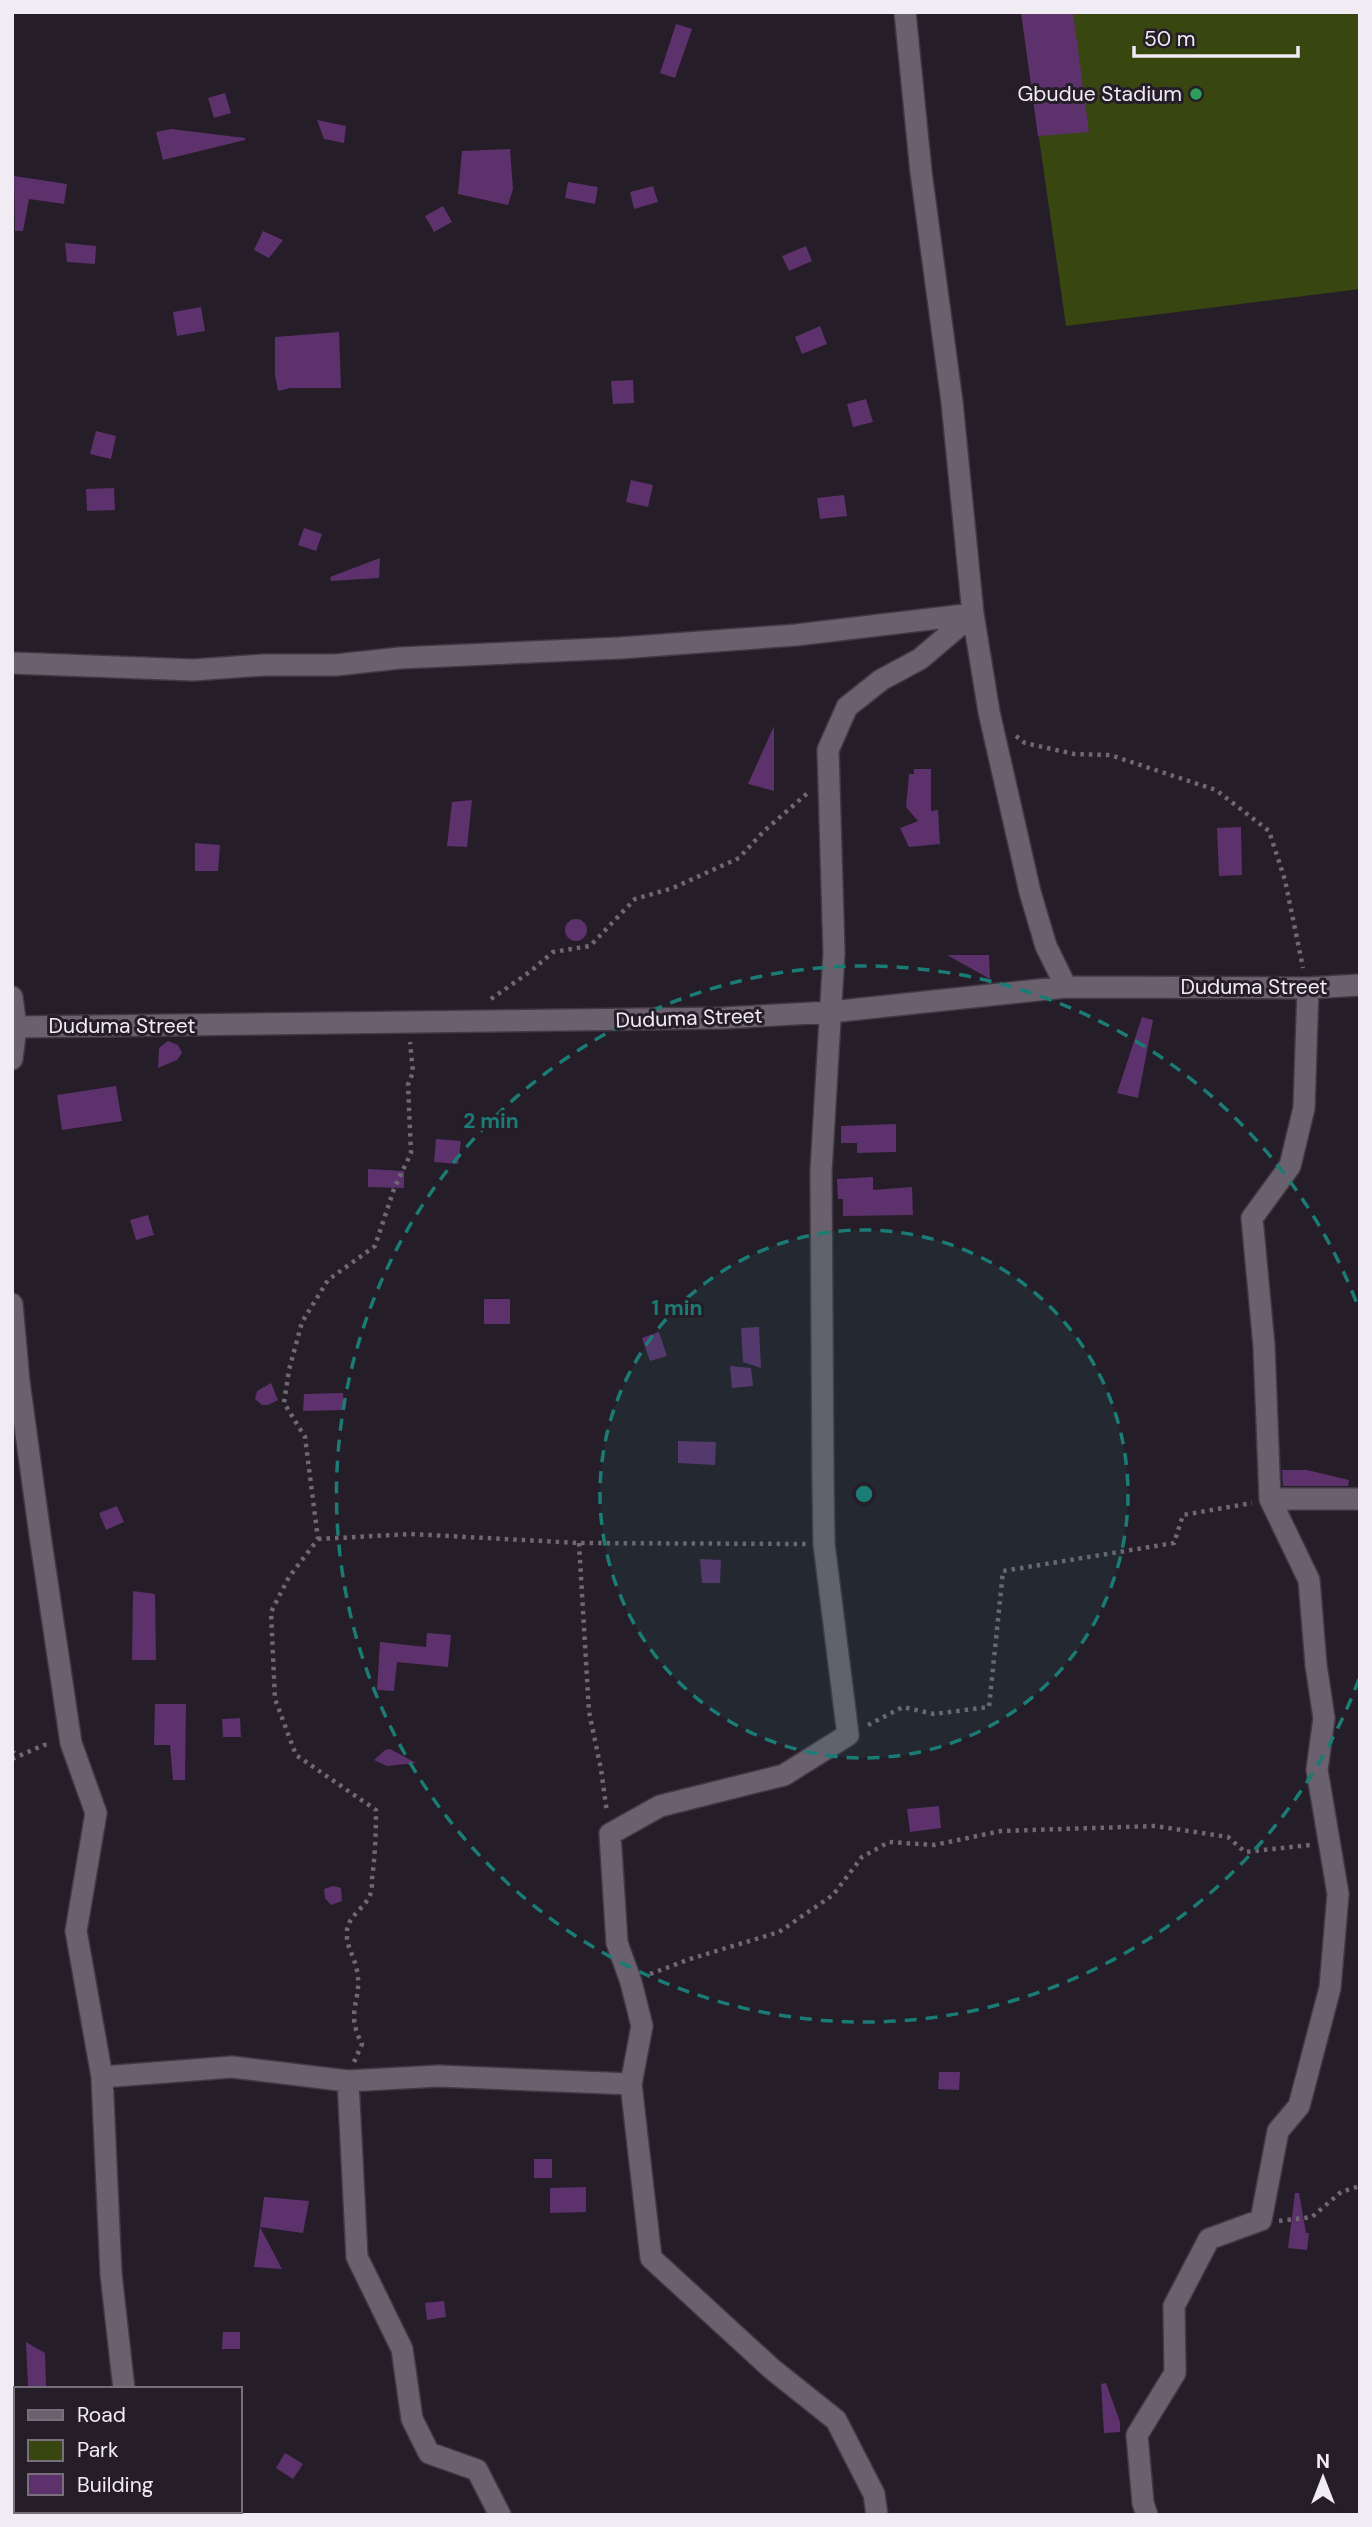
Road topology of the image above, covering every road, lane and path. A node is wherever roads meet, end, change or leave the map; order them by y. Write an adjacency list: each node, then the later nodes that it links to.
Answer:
1 (905, 12): 2 (street)
2 (973, 614): 3 (street); 4 (street); 5 (street)
3 (12, 663)
4 (989, 712): 7 (street); 8 (path)
5 (829, 773): 10 (street); 11 (path)
6 (1360, 985): 8 (street, Duduma Street)
7 (1066, 987): 8 (street, Duduma Street); 10 (street, Duduma Street)
8 (1308, 988): 16 (street)
9 (12, 998): 13 (street)
10 (831, 1012): 11 (street, Duduma Street); 20 (street)
11 (471, 1022): 12 (street, Duduma Street)
12 (408, 1024): 13 (street, Duduma Street); 18 (path)
13 (16, 1027): 14 (street)
14 (12, 1059)
15 (12, 1304): 22 (street)
16 (1270, 1499): 17 (street); 21 (path); 27 (street)
17 (1360, 1499)
18 (318, 1539): 19 (path); 30 (path)
19 (579, 1543): 20 (path); 26 (path)
20 (824, 1544): 21 (street)
21 (848, 1735): 26 (street)
22 (71, 1744): 24 (path); 29 (street)
23 (12, 1751): 24 (path)
24 (18, 1756): 25 (path)
25 (12, 1759)
26 (610, 1834): 28 (street)
27 (1328, 1843): 28 (path); 33 (street)
28 (631, 1982): 31 (street)
29 (102, 2077): 30 (street); 34 (street)
30 (348, 2081): 31 (street); 35 (street)
31 (631, 2084): 36 (street)
32 (1360, 2186): 33 (path)
33 (1261, 2220): 37 (street)
34 (124, 2387)
35 (500, 2515)
36 (877, 2515)
37 (1147, 2515)

